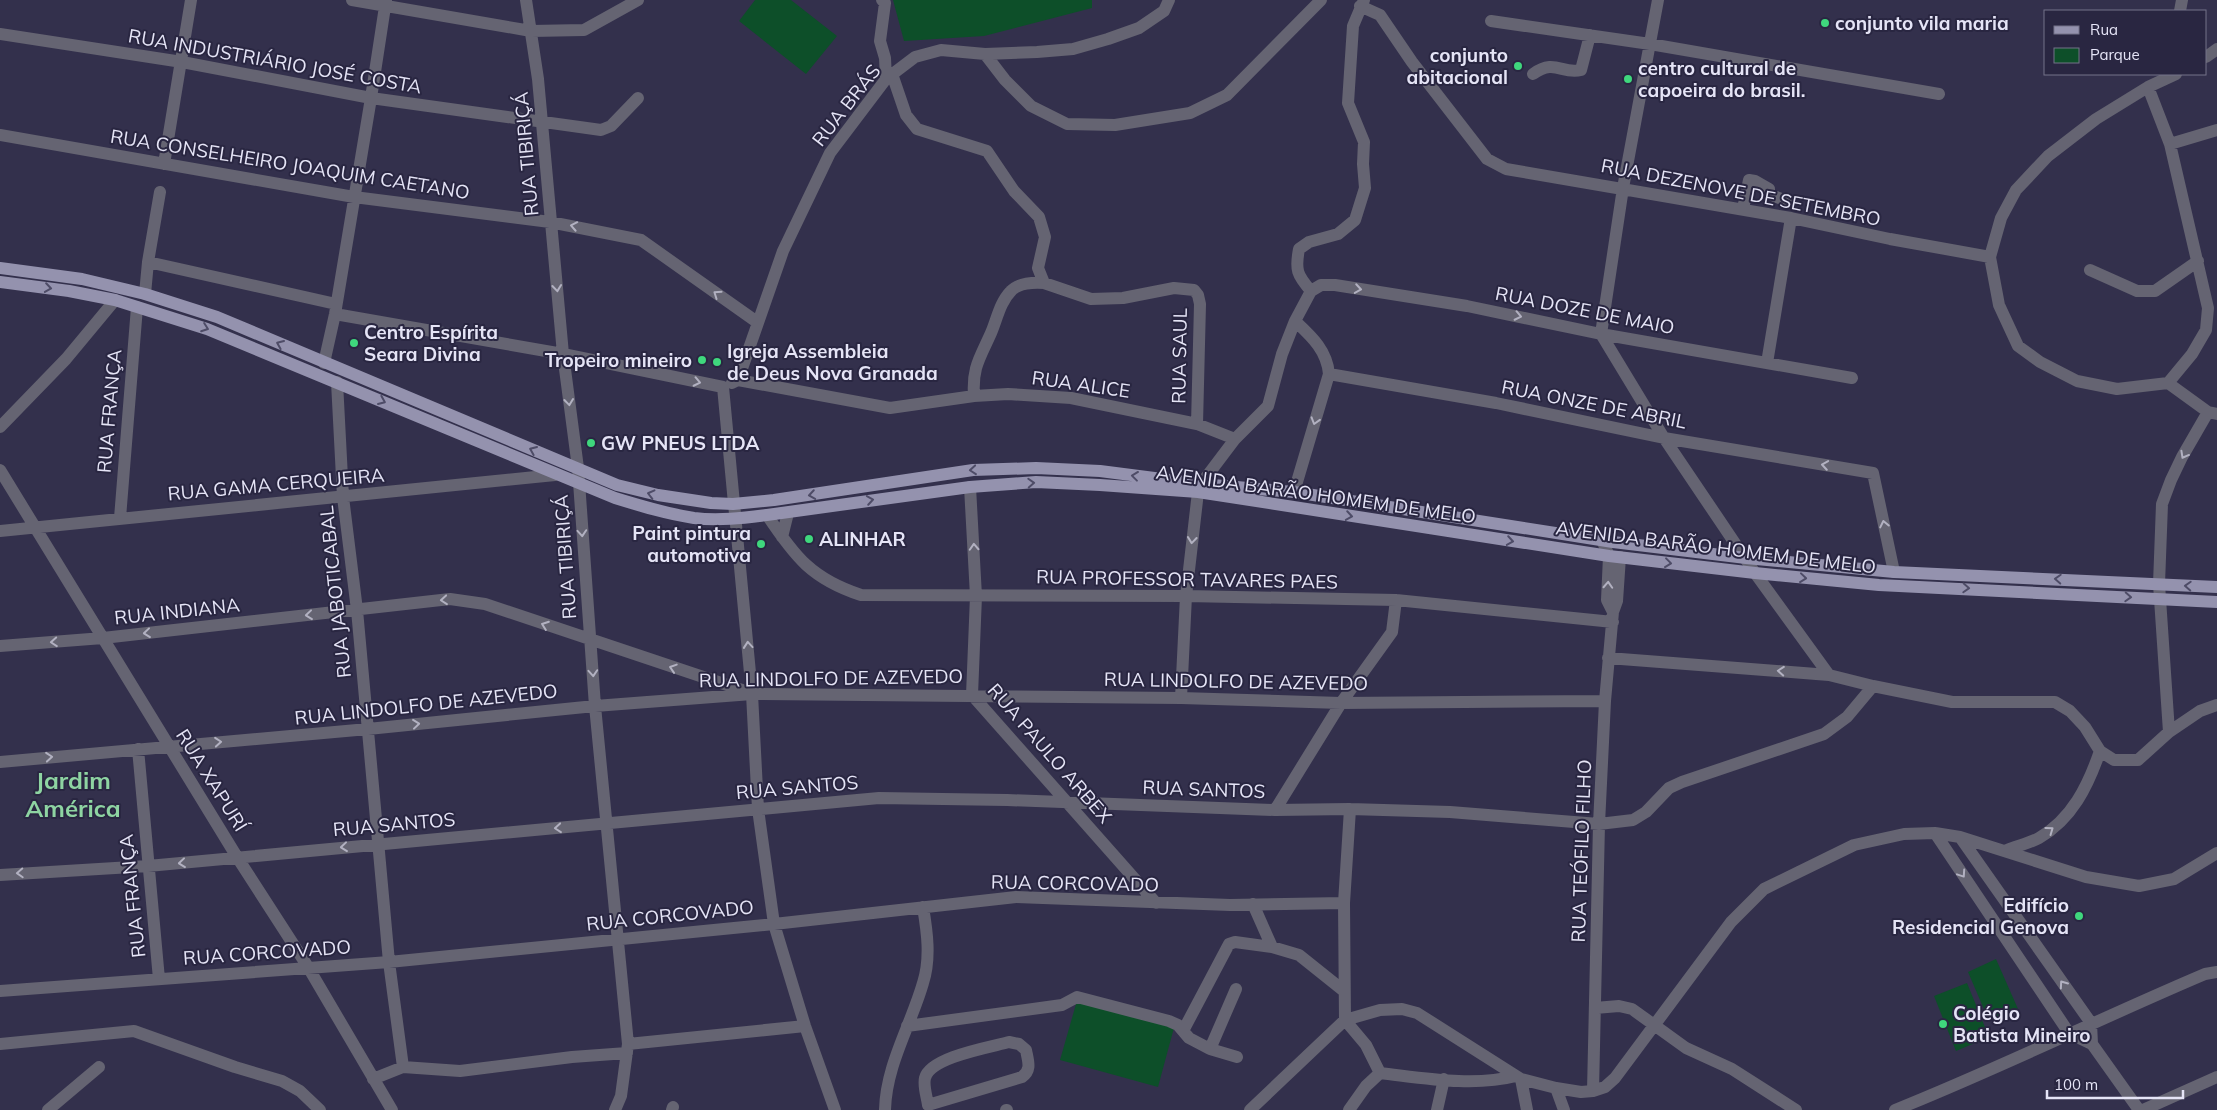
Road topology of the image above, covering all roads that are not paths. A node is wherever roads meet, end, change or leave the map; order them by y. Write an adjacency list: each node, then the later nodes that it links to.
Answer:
1 (191, 0): 17 (street)
2 (352, 0): 9 (street)
3 (526, 0): 12 (street, RUA TIBIRIÇÁ)
4 (638, 0): 12 (street)
5 (882, 0): 20 (street)
6 (1169, 0): 16 (street, RUA BRÁS)
7 (1321, 0): 16 (street)
8 (1658, 0): 15 (street)
9 (385, 3): 12 (street); 23 (street)
10 (1362, 3): 30 (street, RUA DEZENOVE DE SETEMBRO); 44 (street)
11 (1491, 21): 14 (street)
12 (531, 31): 25 (street, RUA TIBIRIÇÁ)
13 (0, 34): 17 (street, RUA INDUSTRIÁRIO JOSÉ COSTA)
14 (1590, 35): 15 (street); 18 (street)
15 (1650, 44): 22 (street); 30 (street)
16 (985, 54): 20 (street, RUA BRÁS)
17 (182, 62): 23 (street, RUA INDUSTRIÁRIO JOSÉ COSTA); 29 (street)
18 (1533, 74)
19 (2172, 75): 21 (street)
20 (889, 77): 43 (street); 50 (street, RUA BRÁS)
21 (2148, 87): 28 (street); 37 (street)
22 (1939, 94)
23 (371, 98): 25 (street, RUA INDUSTRIÁRIO JOSÉ COSTA); 32 (street)
24 (638, 98): 25 (street, RUA INDUSTRIÁRIO JOSÉ COSTA)
25 (543, 124): 36 (street, RUA TIBIRIÇÁ)
26 (2217, 130): 28 (street)
27 (0, 135): 29 (street, RUA CONSELHEIRO JOAQUIM CAETANO)
28 (2170, 144): 38 (street)
29 (164, 164): 32 (street, RUA CONSELHEIRO JOAQUIM CAETANO)
30 (1623, 188): 34 (street, RUA DEZENOVE DE SETEMBRO); 51 (street)
31 (160, 192): 39 (street)
32 (354, 197): 36 (street, RUA CONSELHEIRO JOAQUIM CAETANO); 48 (street)
33 (1789, 202): 34 (street)
34 (1743, 209): 35 (street, RUA DEZENOVE DE SETEMBRO)
35 (1791, 218): 37 (street, RUA DEZENOVE DE SETEMBRO); 54 (street)
36 (550, 222): 50 (street, RUA CONSELHEIRO JOAQUIM CAETANO, one-way to 36); 52 (street, RUA TIBIRIÇÁ, one-way to 52)
37 (1990, 257): 59 (street)
38 (2198, 261): 41 (street); 59 (street)
39 (148, 262): 45 (street); 48 (street)
40 (0, 268): 45 (main road, AVENIDA BARÃO HOMEM DE MELO)
41 (2090, 270)
42 (0, 282): 46 (main road, AVENIDA BARÃO HOMEM DE MELO, one-way to 46)
43 (1044, 283): 61 (street); 63 (street, RUA SAUL)
44 (1311, 291): 49 (street); 51 (street, RUA DOZE DE MAIO, one-way to 51)
45 (145, 294): 53 (main road, AVENIDA BARÃO HOMEM DE MELO, one-way to 45)
46 (115, 300): 47 (main road, AVENIDA BARÃO HOMEM DE MELO); 64 (street)
47 (137, 307): 58 (main road, AVENIDA BARÃO HOMEM DE MELO, one-way to 58); 78 (street, RUA FRANÇA)
48 (336, 309): 52 (street); 53 (street)
49 (1295, 321): 55 (street); 66 (street)
50 (757, 322): 57 (street, RUA BRÁS)
51 (1601, 334): 54 (street, RUA DOZE DE MAIO); 65 (street)
52 (563, 354): 60 (street, one-way to 60); 67 (street, RUA TIBIRIÇÁ, one-way to 67)
53 (324, 363): 67 (main road, AVENIDA BARÃO HOMEM DE MELO, one-way to 53)
54 (1767, 363): 56 (street, RUA DOZE DE MAIO)
55 (1329, 374): 65 (street, RUA ONZE DE ABRIL); 73 (street, one-way to 73)
56 (1852, 378)
57 (738, 380): 60 (street); 61 (street, RUA ALICE)
58 (337, 382): 69 (main road, AVENIDA BARÃO HOMEM DE MELO, one-way to 69); 74 (street, RUA JABOTICABAL)
59 (2168, 384): 62 (street)
60 (723, 387): 75 (street)
61 (974, 396): 63 (street, RUA ALICE)
62 (2213, 413): 88 (street, one-way to 88)
63 (1196, 424): 66 (street, RUA ALICE)
64 (0, 427)
65 (1664, 438): 85 (street); 86 (street, RUA ONZE DE ABRIL, one-way to 65)
66 (1235, 439): 72 (street)
67 (578, 468): 70 (street, RUA TIBIRIÇÁ); 75 (main road, AVENIDA BARÃO HOMEM DE MELO, one-way to 67)
68 (0, 470): 80 (street, RUA XAPURÍ)
69 (556, 475): 70 (main road, AVENIDA BARÃO HOMEM DE MELO); 74 (street, RUA GAMA CERQUEIRA)
70 (578, 484): 79 (main road, AVENIDA BARÃO HOMEM DE MELO); 99 (street, RUA TIBIRIÇÁ, one-way to 99)
71 (970, 487): 72 (main road, AVENIDA BARÃO HOMEM DE MELO, one-way to 72); 76 (main road, AVENIDA BARÃO HOMEM DE MELO, one-way to 71); 91 (street, RUA PAULO ARBEX, one-way to 71)
72 (1199, 488): 73 (main road, AVENIDA BARÃO HOMEM DE MELO); 75 (main road, AVENIDA BARÃO HOMEM DE MELO, one-way to 75); 84 (main road, AVENIDA BARÃO HOMEM DE MELO, one-way to 84); 92 (street, one-way to 92)
73 (1294, 492): 83 (main road, AVENIDA BARÃO HOMEM DE MELO)
74 (343, 498): 78 (street, RUA GAMA CERQUEIRA); 96 (street, RUA JABOTICABAL)
75 (733, 504): 79 (street)
76 (788, 513): 77 (main road, AVENIDA BARÃO HOMEM DE MELO); 82 (street)
77 (767, 515): 79 (main road, AVENIDA BARÃO HOMEM DE MELO); 82 (street, RUA PROFESSOR TAVARES PAES)
78 (120, 518): 80 (street, RUA GAMA CERQUEIRA)
79 (735, 519): 104 (street, one-way to 79)
80 (38, 528): 81 (street, RUA GAMA CERQUEIRA); 98 (street, RUA XAPURÍ)
81 (0, 531)
82 (782, 537): 91 (street, RUA PROFESSOR TAVARES PAES)
83 (1602, 540): 84 (street); 85 (main road, AVENIDA BARÃO HOMEM DE MELO)
84 (1614, 557): 87 (main road, AVENIDA BARÃO HOMEM DE MELO, one-way to 87); 97 (street, RUA TEÓFILO FILHO, one-way to 84)
85 (1746, 558): 86 (main road, AVENIDA BARÃO HOMEM DE MELO); 87 (street)
86 (1894, 572): 88 (main road, AVENIDA BARÃO HOMEM DE MELO, one-way to 86); 89 (main road)
87 (1755, 573): 89 (main road, AVENIDA BARÃO HOMEM DE MELO, one-way to 89); 102 (street)
88 (2159, 584): 90 (main road, AVENIDA BARÃO HOMEM DE MELO, one-way to 88); 93 (street)
89 (1878, 585): 93 (main road, AVENIDA BARÃO HOMEM DE MELO, one-way to 93)
90 (2217, 587)
91 (976, 596): 92 (street, RUA PROFESSOR TAVARES PAES); 105 (street, RUA PAULO ARBEX)
92 (1186, 596): 94 (street, RUA PROFESSOR TAVARES PAES); 106 (street)
93 (2161, 599): 95 (main road, AVENIDA BARÃO HOMEM DE MELO); 112 (street)
94 (1396, 600): 97 (street, RUA PROFESSOR TAVARES PAES); 108 (street)
95 (2217, 602)
96 (357, 610): 98 (street, RUA INDIANA, one-way to 98); 99 (street, RUA INDIANA, one-way to 96); 111 (street, RUA JABOTICABAL)
97 (1613, 617): 101 (street, RUA TEÓFILO FILHO)
98 (103, 638): 100 (street, RUA INDIANA, one-way to 100); 113 (street, RUA XAPURÍ)
99 (591, 641): 104 (street, RUA INDIANA, one-way to 99); 110 (street, RUA TIBIRIÇÁ, one-way to 110)
100 (0, 646)
101 (1608, 658): 102 (street, one-way to 101); 107 (street, RUA TEÓFILO FILHO)
102 (1829, 675): 103 (street)
103 (1873, 686): 115 (street); 122 (street, RUA SANTOS)
104 (752, 694): 105 (street, RUA LINDOLFO DE AZEVEDO); 110 (street, RUA LINDOLFO DE AZEVEDO); 118 (street)
105 (972, 695): 106 (street, RUA LINDOLFO DE AZEVEDO); 117 (street, RUA PAULO ARBEX)
106 (1181, 698): 108 (street, RUA LINDOLFO DE AZEVEDO)
107 (1605, 701): 108 (street, RUA LINDOLFO DE AZEVEDO); 122 (street, RUA TEÓFILO FILHO)
108 (1341, 703): 120 (street)
109 (2217, 705): 112 (street)
110 (595, 706): 111 (street, RUA LINDOLFO DE AZEVEDO, one-way to 110); 121 (street, RUA TIBIRIÇÁ)
111 (368, 729): 113 (street, RUA LINDOLFO DE AZEVEDO, one-way to 111); 125 (street, RUA JABOTICABAL)
112 (2169, 732): 115 (street)
113 (169, 746): 114 (street, RUA LINDOLFO DE AZEVEDO); 128 (street, RUA XAPURÍ)
114 (138, 749): 116 (street, RUA LINDOLFO DE AZEVEDO, one-way to 114); 129 (street, RUA FRANÇA)
115 (2100, 751): 126 (street, one-way to 115)
116 (0, 762)
117 (1067, 802): 118 (street, RUA SANTOS); 120 (street, RUA SANTOS); 131 (street, RUA PAULO ARBEX)
118 (758, 809): 121 (street, RUA SANTOS); 135 (street)
119 (1350, 809): 120 (street, RUA SANTOS); 122 (street, RUA SANTOS); 132 (street)
120 (1274, 810)
121 (606, 824): 125 (street, RUA SANTOS, one-way to 125); 136 (street, RUA TIBIRIÇÁ)
122 (1599, 824): 145 (street, RUA TEÓFILO FILHO)
123 (1935, 833): 124 (street); 150 (street); 152 (street, one-way to 152)
124 (1960, 836): 126 (street); 147 (street, one-way to 124)
125 (379, 844): 128 (street, RUA SANTOS, one-way to 128); 138 (street, RUA JABOTICABAL)
126 (2007, 850): 127 (street)
127 (2217, 853)
128 (237, 857): 129 (street, RUA SANTOS, one-way to 129); 139 (street, RUA XAPURÍ)
129 (148, 866): 130 (street, RUA SANTOS, one-way to 130); 141 (street, RUA FRANÇA)
130 (0, 875)
131 (1156, 903): 133 (street, RUA CORCOVADO); 134 (street, RUA CORCOVADO)
132 (1344, 903): 133 (street, RUA CORCOVADO); 144 (street)
133 (1253, 904): 137 (street)
134 (923, 907): 135 (street, RUA CORCOVADO); 149 (street)
135 (774, 924): 136 (street, RUA CORCOVADO); 148 (street)
136 (618, 939): 138 (street, RUA CORCOVADO); 155 (street, RUA TIBIRIÇÁ)
137 (1272, 947): 144 (street); 151 (street)
138 (389, 962): 139 (street, RUA CORCOVADO); 159 (street, RUA JABOTICABAL)
139 (308, 967): 141 (street, RUA CORCOVADO); 163 (street, RUA XAPURÍ)
140 (2217, 972): 147 (street)
141 (159, 979): 143 (street, RUA CORCOVADO)
142 (1236, 989): 156 (street)
143 (0, 991)
144 (1344, 991): 146 (street)
145 (1595, 1008): 150 (street); 166 (street, RUA TEÓFILO FILHO)
146 (1345, 1020): 160 (street); 162 (street); 174 (street)
147 (2091, 1024): 152 (street); 154 (street)
148 (805, 1026): 155 (street); 172 (street)
149 (908, 1026): 151 (street); 173 (street)
150 (1655, 1026): 166 (street); 179 (street)
151 (1183, 1031): 156 (street)
152 (2069, 1033): 154 (street); 180 (street)
153 (0, 1044): 169 (street)
154 (2092, 1044): 181 (street)
155 (627, 1048): 159 (street); 171 (street, RUA TIBIRIÇÁ)
156 (1210, 1049): 157 (street)
157 (1237, 1057)
158 (98, 1067): 168 (street)
159 (403, 1067): 163 (street)
160 (1380, 1073): 164 (street); 175 (street)
161 (2217, 1077): 182 (street)
162 (1519, 1078): 164 (street); 165 (street); 177 (street)
163 (374, 1079): 170 (street, RUA XAPURÍ)
164 (1444, 1079): 176 (street)
165 (1556, 1088): 166 (street); 178 (street)
166 (1592, 1091)
167 (925, 1108): 167 (street)
168 (48, 1110)
169 (320, 1110)
170 (392, 1110)
171 (615, 1110)
172 (835, 1110)
173 (885, 1110)
174 (1250, 1110)
175 (1349, 1110)
176 (1437, 1110)
177 (1528, 1110)
178 (1564, 1110)
179 (1796, 1110)
180 (1895, 1110)
181 (2139, 1110)
182 (2143, 1110)

